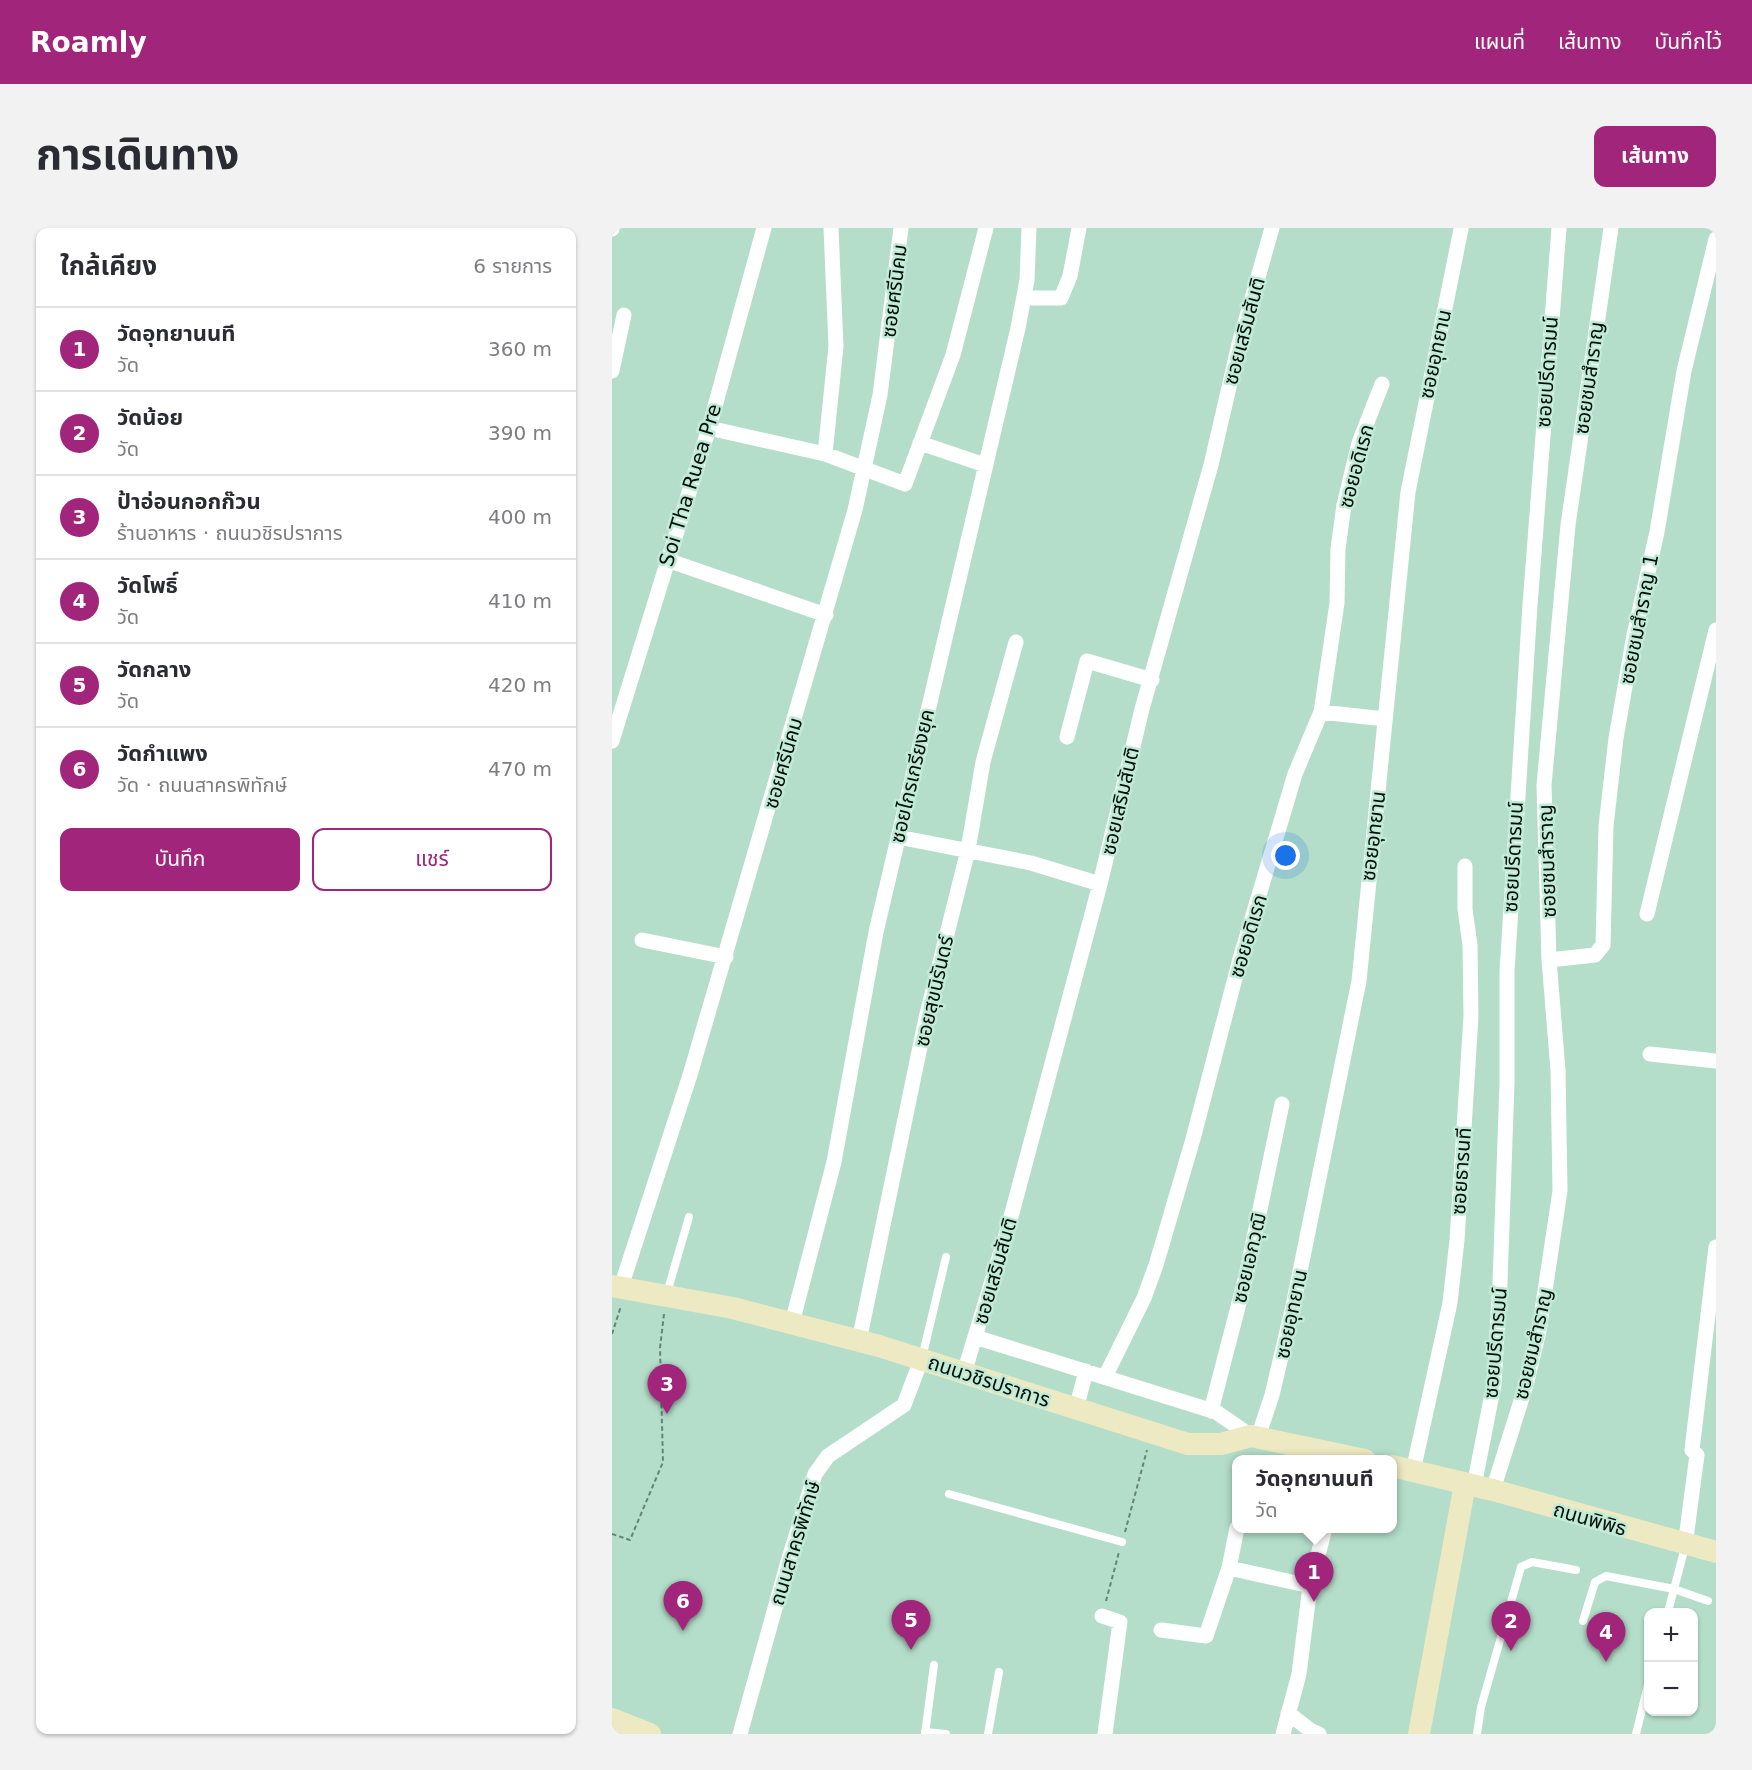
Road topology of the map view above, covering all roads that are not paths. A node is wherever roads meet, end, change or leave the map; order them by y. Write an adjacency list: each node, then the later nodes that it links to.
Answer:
1 (764, 228): 16 (street, Soi Tha Ruea Pre)
2 (831, 228): 18 (street)
3 (902, 228): 20 (street, ซอยศรีนิคม)
4 (986, 228): 17 (street)
5 (1029, 228): 12 (street, ซอยไกรเกรียงยุค)
6 (1079, 228): 12 (street)
7 (1272, 228): 25 (street, ซอยเสริมสันติ)
8 (1559, 228): 58 (street, ซอยปรีดารมน์)
9 (1611, 228): 37 (street, ซอยชมสำราญ)
10 (1461, 229): 27 (street, ซอยอุทยาน)
11 (1716, 239): 37 (street, ซอยชมสำราญ 1)
12 (1024, 298): 19 (street, ซอยไกรเกรียงยุค)
13 (624, 315): 14 (street)
14 (612, 371)
15 (1382, 384): 26 (street, ซอยอดิเรก)
16 (709, 428): 18 (street); 21 (street, Soi Tha Ruea Pre)
17 (920, 443): 19 (street); 20 (street)
18 (825, 454): 20 (street)
19 (985, 465): 30 (street, ซอยไกรเกรียงยุค)
20 (865, 469): 22 (street, ซอยศรีนิคม)
21 (667, 560): 22 (street); 29 (street, Soi Tha Ruea Pre)
22 (826, 615): 36 (street, ซอยศรีนิคม)
23 (1716, 630): 34 (street)
24 (1016, 642): 31 (street, ซอยสุขนิรันดร์)
25 (1152, 680): 28 (street); 33 (street, ซอยเสริมสันติ)
26 (1321, 712): 27 (street); 52 (street, ซอยอดิเรก)
27 (1385, 719): 55 (street, ซอยอุทยาน)
28 (1067, 737)
29 (612, 741)
30 (898, 837): 31 (street); 46 (street, ซอยไกรเกรียงยุค)
31 (968, 850): 33 (street); 48 (street, ซอยสุขนิรันดร์)
32 (1465, 866): 57 (street, ซอยธารนที)
33 (1100, 884): 47 (street, ซอยเสริมสันติ)
34 (1647, 914)
35 (642, 940): 36 (street)
36 (726, 957): 44 (street, ซอยศรีนิคม)
37 (1549, 960): 58 (street, ซอยชมสำราญ)
38 (1650, 1054): 39 (street)
39 (1716, 1061)
40 (1282, 1104): 54 (street, ซอยเอกวุฒิ)
41 (689, 1217): 45 (lane)
42 (1716, 1247): 63 (street)
43 (946, 1257): 49 (lane)
44 (620, 1287): 45 (street, ถนนวชิรปราการ)
45 (666, 1296): 46 (street, ถนนวชิรปราการ)
46 (792, 1323): 48 (street, ถนนวชิรปราการ)
47 (975, 1337): 50 (street); 51 (street, ซอยเสริมสันติ)
48 (859, 1341): 49 (street, ถนนวชิรปราการ)
49 (921, 1360): 51 (street, ถนนวชิรปราการ); 81 (street, ถนนสาครพิทักษ์)
50 (1086, 1371): 52 (street); 53 (street)
51 (964, 1374): 53 (street, ถนนวชิรปราการ)
52 (1105, 1377): 54 (street)
53 (1076, 1409): 55 (street, ถนนวชิรปราการ)
54 (1211, 1411): 55 (street)
55 (1254, 1437): 56 (street, ถนนวชิรปราการ)
56 (1336, 1455)
57 (1403, 1469): 58 (street)
58 (1477, 1486): 63 (street, ถนนพิพิธ); 87 (street)
59 (949, 1494): 62 (lane)
60 (1236, 1533): 65 (street)
61 (1324, 1533): 67 (street)
62 (1122, 1542)
63 (1685, 1546): 64 (street, ถนนพิพิธ); 68 (lane)
64 (1716, 1552)
65 (1229, 1568): 67 (street); 73 (street)
66 (1576, 1570): 88 (lane)
67 (1311, 1586): 77 (street)
68 (1674, 1589): 69 (lane); 70 (lane); 72 (lane)
69 (1708, 1601)
70 (1669, 1608)
71 (1102, 1616): 84 (street)
72 (1583, 1621)
73 (1161, 1630)
74 (934, 1665): 79 (lane)
75 (999, 1672): 83 (lane)
76 (1644, 1701): 89 (lane)
77 (1288, 1713): 85 (street); 86 (street)
78 (615, 1720): 80 (street)
79 (925, 1733): 82 (lane)
80 (650, 1734)
81 (740, 1734)
82 (946, 1734)
83 (988, 1734)
84 (1105, 1734)
85 (1283, 1734)
86 (1319, 1734)
87 (1419, 1734)
88 (1477, 1734)
89 (1636, 1734)

